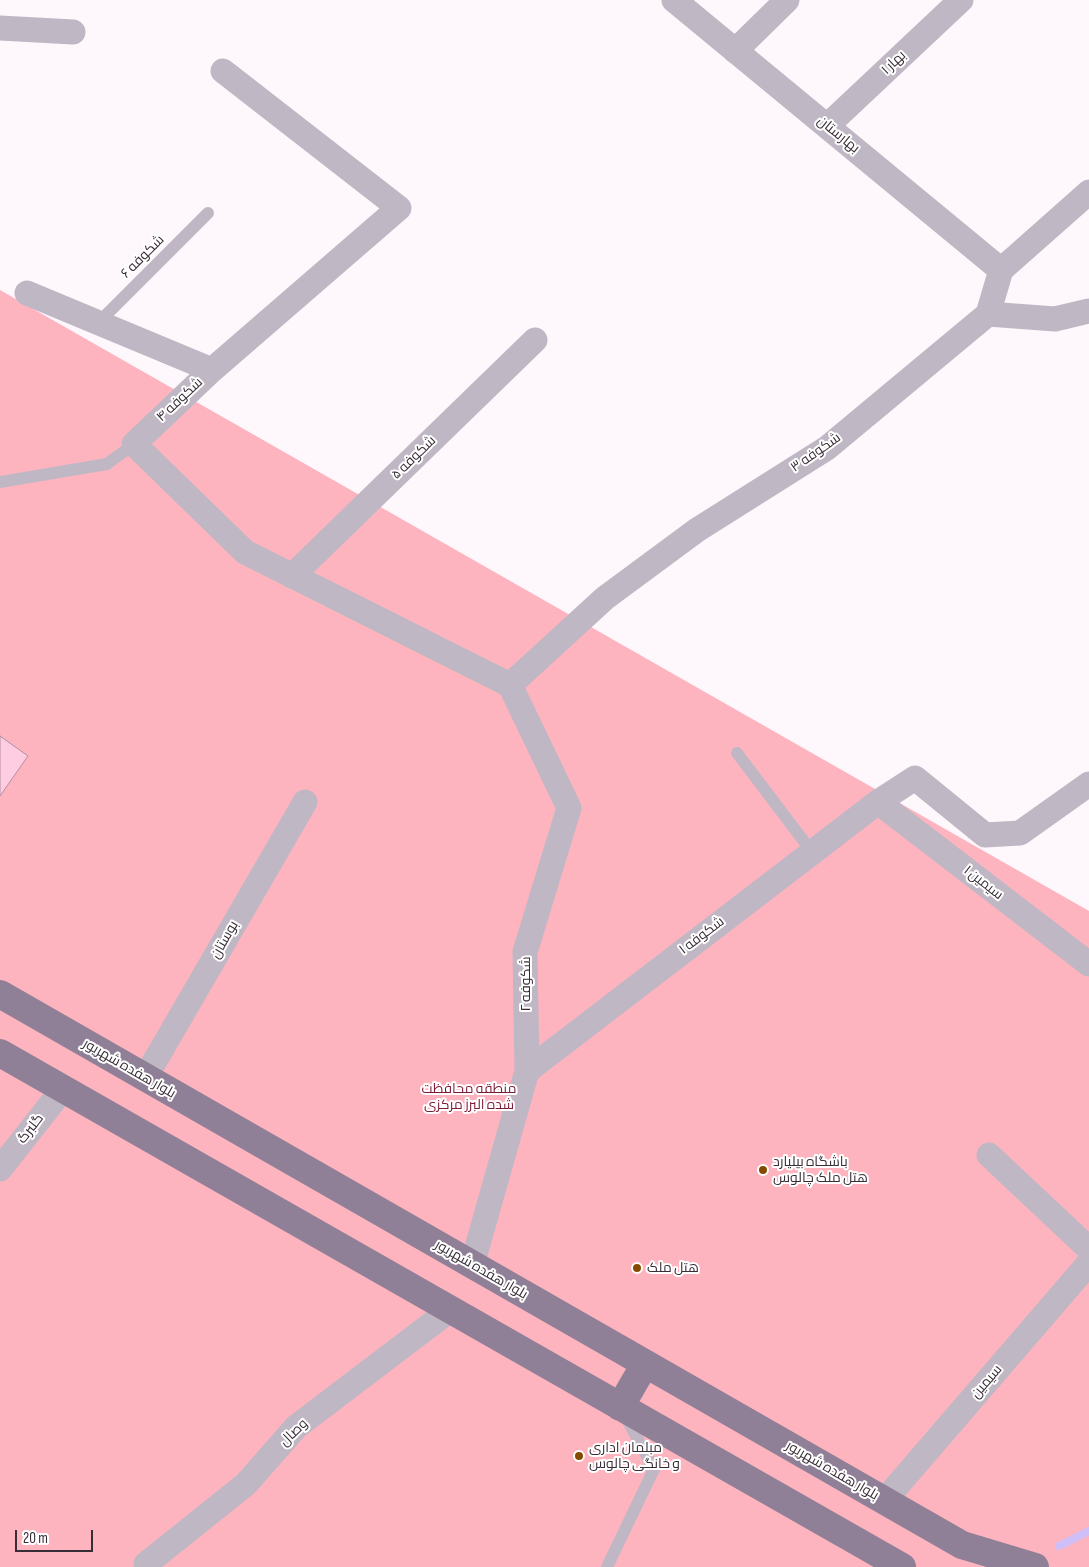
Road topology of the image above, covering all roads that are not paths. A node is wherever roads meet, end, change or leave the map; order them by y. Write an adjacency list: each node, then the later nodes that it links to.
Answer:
1 (674, 0): 6 (street, بهارستان)
2 (787, 0): 6 (street)
3 (961, 0): 8 (street, بهار ۱)
4 (0, 28): 5 (street)
5 (73, 32)
6 (735, 51): 8 (street, بهارستان)
7 (223, 71): 17 (street, شکوفه ۴)
8 (827, 126): 11 (street, بهارستان)
9 (1089, 192): 11 (street)
10 (208, 213): 15 (lane, شکوفه ۶)
11 (1001, 270): 14 (street)
12 (27, 293): 15 (street)
13 (1089, 311): 14 (street)
14 (988, 314): 21 (street, شکوفه ۳)
15 (98, 323): 17 (street)
16 (535, 340): 20 (street, شکوفه ۵)
17 (212, 370): 18 (street, شکوفه ۴)
18 (134, 444): 19 (lane); 20 (street)
19 (0, 482)
20 (292, 576): 21 (street)
21 (510, 685): 30 (street, شکوفه ۲)
22 (737, 753): 26 (lane)
23 (1089, 784): 25 (street, شکوفه ۱)
24 (305, 802): 31 (street, بوستان)
25 (878, 802): 26 (street, شکوفه ۱); 27 (street, سیمین ۱)
26 (812, 852): 30 (street, شکوفه ۱)
27 (1089, 964)
28 (0, 994): 31 (main road, بلوار هفده شهریور)
29 (0, 1053): 32 (main road)
30 (527, 1070): 37 (street, شکوفه ۲)
31 (144, 1078): 37 (main road, بلوار هفده شهریور)
32 (63, 1089): 34 (street, گلبرگ); 38 (main road)
33 (989, 1155): 35 (street)
34 (0, 1170)
35 (1089, 1248)
36 (1089, 1263): 41 (street, سیمین)
37 (472, 1265): 39 (main road, بلوار هفده شهریور)
38 (450, 1310): 40 (main road); 42 (street, وصال)
39 (645, 1364): 40 (main road); 41 (main road, بلوار هفده شهریور)
40 (620, 1408): 43 (lane); 44 (main road)
41 (884, 1501): 45 (main road, بلوار هفده شهریور)
42 (146, 1564)
43 (607, 1567)
44 (902, 1567)
45 (1035, 1567)

